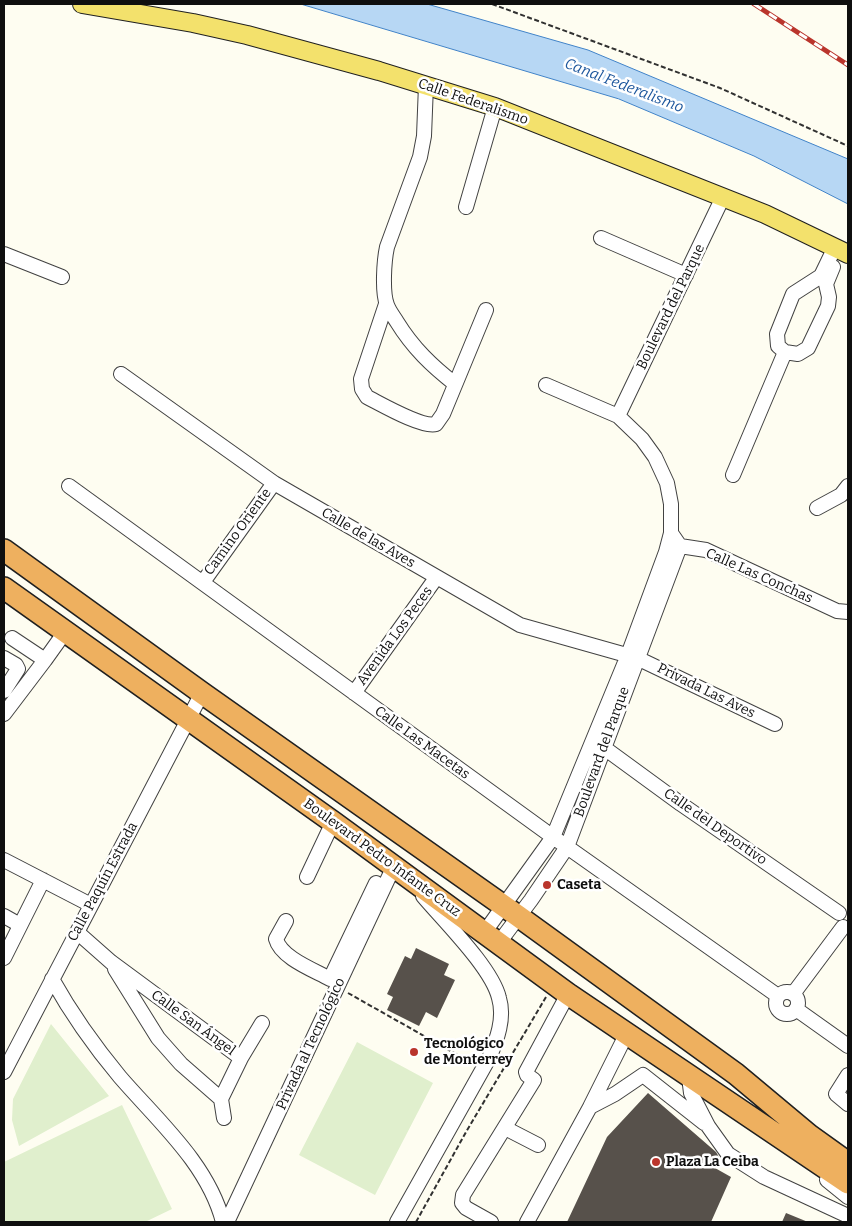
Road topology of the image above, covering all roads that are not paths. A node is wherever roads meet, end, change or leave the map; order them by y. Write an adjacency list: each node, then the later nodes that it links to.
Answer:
1 (82, 4): 2 (main road, Calle Federalismo)
2 (426, 86): 3 (main road, Calle Federalismo); 13 (street)
3 (495, 107): 4 (main road, Calle Federalismo); 5 (street)
4 (723, 197): 7 (main road, Calle Federalismo); 9 (street, Boulevard del Parque)
5 (466, 207)
6 (601, 238): 9 (street)
7 (841, 250): 11 (street); 12 (street)
8 (4, 254): 10 (street)
9 (686, 275): 19 (street, Boulevard del Parque)
10 (62, 277)
11 (810, 283): 12 (street); 15 (street)
12 (829, 297): 15 (street)
13 (386, 304): 17 (street); 17 (street)
14 (486, 310): 17 (street)
15 (784, 352): 20 (street)
16 (121, 374): 21 (street, Calle de las Aves)
17 (455, 384)
18 (546, 385): 19 (street)
19 (618, 416): 25 (street)
20 (733, 476)
21 (274, 483): 27 (street, Calle de las Aves); 28 (street, Camino Oriente)
22 (69, 486): 28 (street, Calle Las Macetas)
23 (848, 486): 24 (street)
24 (817, 508)
25 (673, 540): 30 (street, Calle Las Conchas); 34 (street, Boulevard del Parque)
26 (4, 550): 38 (highway)
27 (436, 578): 34 (street, Calle de las Aves); 39 (street, Avenida Los Peces)
28 (203, 582): 39 (street, Calle Las Macetas)
29 (4, 588): 32 (highway, Boulevard Pedro Infante Cruz)
30 (843, 612): 31 (street, Calle Las Conchas)
31 (848, 620)
32 (65, 632): 36 (street); 41 (highway, Boulevard Pedro Infante Cruz)
33 (12, 638): 36 (street)
34 (632, 657): 42 (street, Privada Las Aves); 43 (street, Boulevard del Parque)
35 (4, 658): 37 (street)
36 (45, 660): 40 (street)
37 (4, 691)
38 (202, 693): 41 (street, Calle Paquín Estrada); 52 (highway)
39 (354, 693): 45 (street, Calle Las Macetas)
40 (4, 714)
41 (188, 718): 44 (highway, Boulevard Pedro Infante Cruz); 51 (street, Calle Paquín Estrada)
42 (775, 724)
43 (597, 744): 45 (street, Boulevard del Parque); 46 (street, Boulevard del Parque); 54 (street, Calle del Deportivo)
44 (333, 822): 48 (highway, Boulevard Pedro Infante Cruz); 49 (street)
45 (553, 837): 46 (street, Calle Las Macetas); 52 (street, Boulevard del Parque)
46 (567, 847): 52 (street, Boulevard del Parque); 64 (street, Calle Las Macetas)
47 (4, 860): 50 (street)
48 (394, 866): 55 (street); 58 (highway, Boulevard Pedro Infante Cruz); 90 (street, Privada al Tecnológico); 91 (street)
49 (307, 876)
50 (43, 880): 51 (street); 56 (street)
51 (91, 905): 57 (street, Calle Paquín Estrada)
52 (511, 911): 58 (street, Boulevard del Parque); 72 (highway)
53 (4, 916): 56 (street)
54 (845, 919): 63 (street)
55 (286, 920)
56 (20, 925): 59 (street)
57 (77, 932): 60 (street, Calle San Ángel); 61 (street, Calle Paquín Estrada)
58 (491, 939): 62 (highway, Boulevard Pedro Infante Cruz)
59 (4, 958)
60 (111, 962): 70 (street, Calle San Ángel); 76 (street, Calle San Ángel)
61 (52, 979): 71 (street, Calle Paquín Estrada); 89 (street)
62 (561, 989): 67 (highway, Boulevard Pedro Infante Cruz); 82 (street)
63 (793, 994): 64 (street); 65 (street)
64 (778, 996): 65 (street)
65 (796, 1009): 68 (street)
66 (262, 1023): 70 (street)
67 (626, 1035): 69 (highway, Boulevard Pedro Infante Cruz); 78 (street)
68 (848, 1046)
69 (659, 1056): 73 (street); 75 (highway, Boulevard Pedro Infante Cruz)
70 (241, 1058): 76 (street, Calle San Ángel)
71 (4, 1072)
72 (736, 1074): 84 (street); 85 (highway)
73 (643, 1075): 78 (street); 81 (street)
74 (848, 1075): 77 (street)
75 (689, 1077): 80 (highway, Boulevard Pedro Infante Cruz); 81 (street)
76 (221, 1098): 79 (street)
77 (848, 1104)
78 (590, 1107): 93 (street)
79 (224, 1118)
80 (762, 1124): 86 (highway, Boulevard Pedro Infante Cruz); 87 (street, Boulevard Pedro Infante Cruz)
81 (708, 1126): 88 (street)
82 (504, 1128): 83 (street); 92 (street)
83 (538, 1145)
84 (848, 1151)
85 (848, 1163)
86 (848, 1183)
87 (848, 1196)
88 (848, 1216)
89 (223, 1222)
90 (227, 1222)
91 (397, 1222)
92 (491, 1222)
93 (527, 1222)

